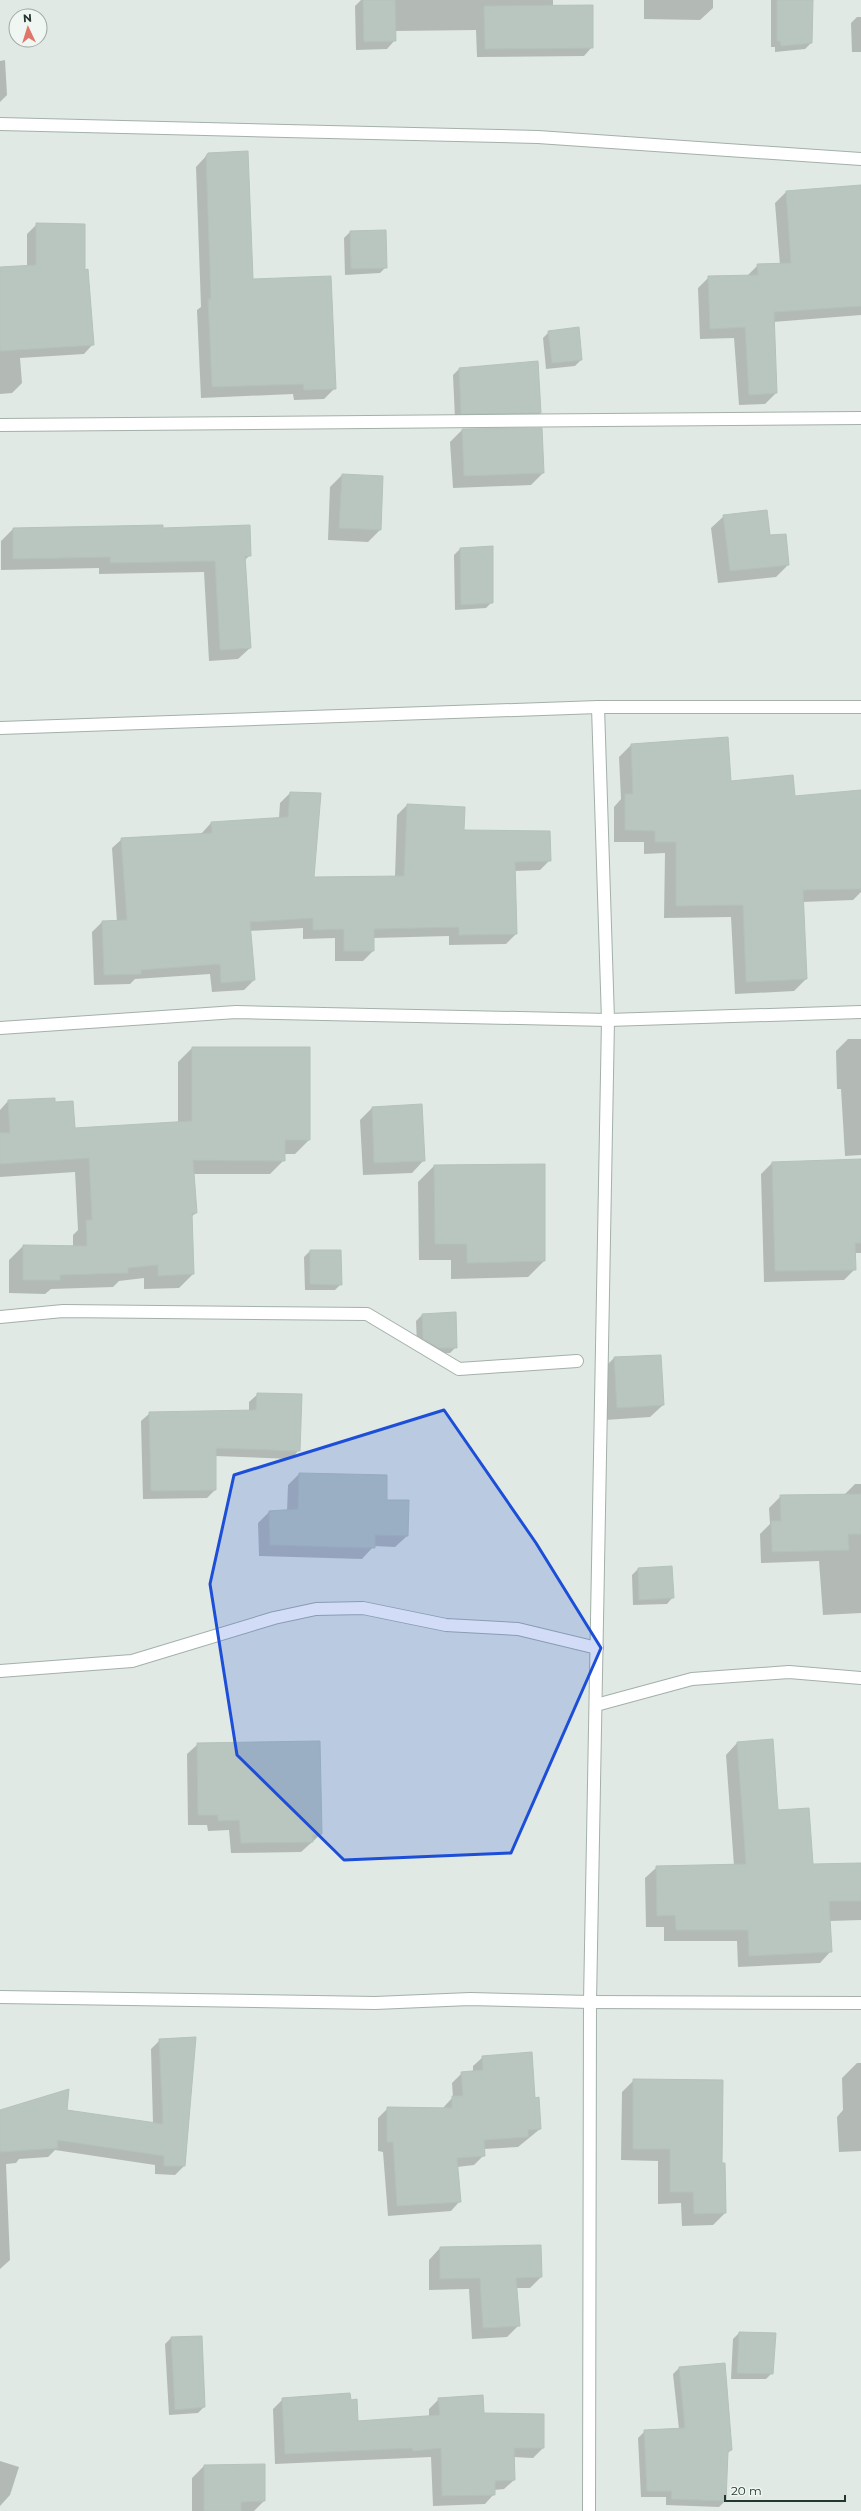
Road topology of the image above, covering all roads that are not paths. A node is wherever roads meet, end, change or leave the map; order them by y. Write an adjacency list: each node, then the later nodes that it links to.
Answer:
1 (0, 124): 2 (street)
2 (861, 159)
3 (861, 418): 4 (street)
4 (0, 425)
5 (598, 707): 6 (street); 7 (street); 9 (street)
6 (861, 707)
7 (0, 728)
8 (861, 1012): 9 (street)
9 (608, 1020): 10 (street); 13 (street)
10 (0, 1028)
11 (0, 1317): 12 (street)
12 (577, 1361)
13 (597, 1648): 14 (street); 16 (street)
14 (0, 1671)
15 (861, 1678): 16 (street)
16 (596, 1705): 18 (street)
17 (0, 1997): 18 (street)
18 (590, 2002): 19 (street); 20 (street)
19 (861, 2003)
20 (589, 2511)

